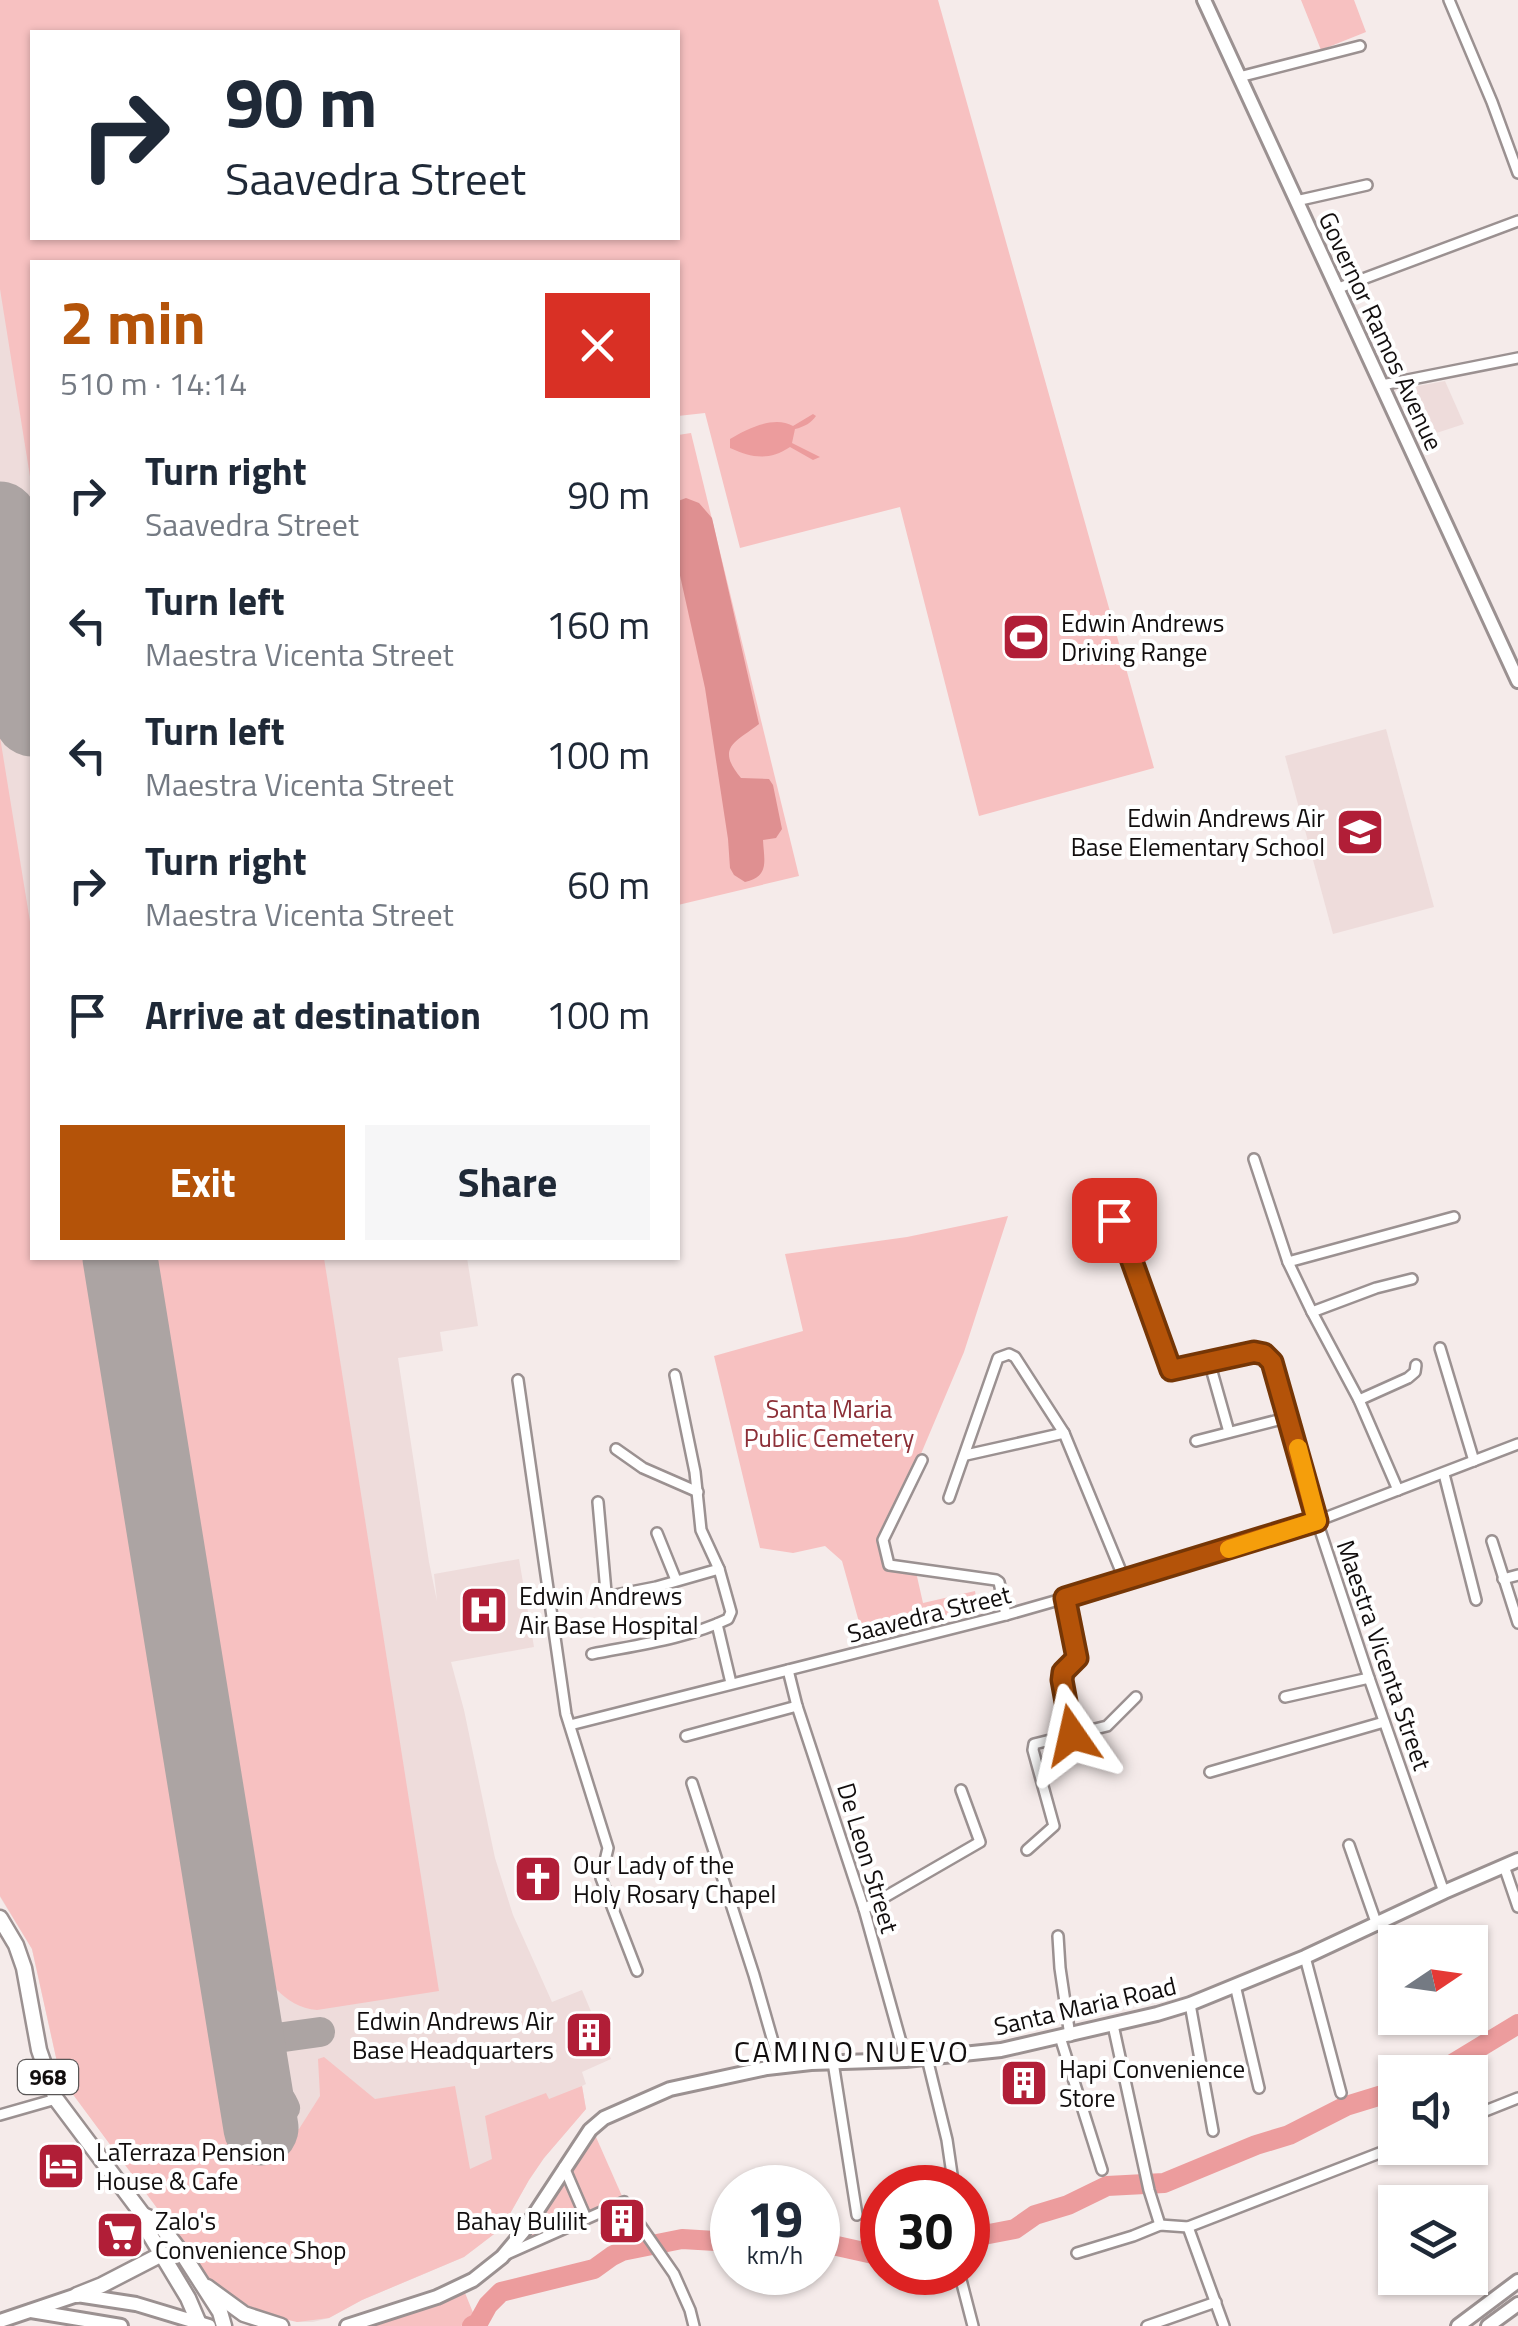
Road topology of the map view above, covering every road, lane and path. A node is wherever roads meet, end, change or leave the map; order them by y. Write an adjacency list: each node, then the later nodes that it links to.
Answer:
1 (1204, 0): 4 (main road, Governor Ramos Avenue)
2 (1448, 0): 5 (street)
3 (1360, 46): 4 (street)
4 (1238, 77): 7 (main road, Governor Ramos Avenue)
5 (1518, 173)
6 (1367, 185): 7 (street)
7 (1296, 201): 9 (main road, Governor Ramos Avenue)
8 (1518, 222): 9 (street)
9 (1336, 289): 11 (main road, Governor Ramos Avenue)
10 (1518, 358): 11 (street)
11 (1382, 385): 12 (main road, Governor Ramos Avenue)
12 (1518, 681)
13 (1254, 1159): 16 (street)
14 (1104, 1201): 20 (street, Maestra Vicenta Street)
15 (1454, 1217): 16 (street)
16 (1288, 1262): 18 (street)
17 (1412, 1279): 18 (street)
18 (1312, 1312): 24 (street)
19 (1440, 1348): 33 (street)
20 (1209, 1361): 25 (street, Maestra Vicenta Street); 26 (street)
21 (1416, 1365): 24 (street)
22 (675, 1375): 36 (street)
23 (518, 1380): 60 (street)
24 (1359, 1400): 35 (street)
25 (1290, 1417): 26 (street); 39 (street, Maestra Vicenta Street)
26 (1229, 1432): 28 (street)
27 (1064, 1433): 31 (street); 31 (street); 46 (street)
28 (1196, 1441)
29 (1518, 1444): 33 (street, Saavedra Street)
30 (616, 1449): 36 (street)
31 (966, 1454): 37 (street)
32 (922, 1460): 49 (street)
33 (1474, 1461): 34 (street, Saavedra Street)
34 (1444, 1474): 35 (street, Saavedra Street); 48 (street)
35 (1398, 1490): 39 (street, Saavedra Street)
36 (698, 1492): 42 (street)
37 (948, 1498)
38 (598, 1502): 45 (street)
39 (1317, 1521): 46 (street, Saavedra Street); 54 (street, Maestra Vicenta Street)
40 (657, 1533): 45 (street)
41 (1492, 1541): 44 (street)
42 (719, 1569): 45 (street); 51 (street)
43 (1518, 1575): 44 (street)
44 (1503, 1579): 50 (street)
45 (676, 1580)
46 (1125, 1582): 47 (street, Saavedra Street)
47 (1065, 1598): 49 (street, Saavedra Street); 61 (street)
48 (1476, 1600)
49 (1006, 1616): 53 (street, Saavedra Street)
50 (1518, 1623)
51 (716, 1624): 52 (street); 55 (street)
52 (592, 1654)
53 (788, 1670): 55 (street, Saavedra Street); 58 (street, De Leon Street)
54 (1369, 1678): 57 (street); 59 (street, Maestra Vicenta Street)
55 (731, 1683): 60 (street, Saavedra Street)
56 (1136, 1697): 61 (street)
57 (1285, 1698)
58 (798, 1706): 62 (street); 71 (street, De Leon Street)
59 (1384, 1722): 63 (street); 69 (street, Maestra Vicenta Street)
60 (570, 1725): 76 (street)
61 (1072, 1735): 67 (street)
62 (686, 1736)
63 (1210, 1772)
64 (692, 1784): 84 (street)
65 (961, 1790): 71 (street)
66 (1348, 1845): 73 (street)
67 (1026, 1850)
68 (1511, 1863): 69 (main road, Santa Maria Road); 70 (street)
69 (1444, 1892): 73 (main road, Santa Maria Road)
70 (1518, 1907)
71 (864, 1908): 82 (street, De Leon Street)
72 (0, 1918): 88 (main road, 968)
73 (1377, 1925): 75 (main road, Santa Maria Road)
74 (1058, 1936): 80 (street)
75 (1305, 1957): 77 (main road, Santa Maria Road); 86 (street)
76 (637, 1971)
77 (1236, 1986): 78 (main road, Santa Maria Road); 85 (street)
78 (1190, 2004): 79 (main road, Santa Maria Road); 91 (street)
79 (1114, 2025): 80 (main road, Santa Maria Road); 99 (street)
80 (1065, 2036): 81 (main road, Santa Maria Road); 95 (street)
81 (928, 2058): 82 (main road, Santa Maria Road); 93 (street)
82 (906, 2060): 83 (main road, Santa Maria Road)
83 (833, 2062): 84 (main road, Santa Maria Road); 97 (street)
84 (780, 2066): 94 (main road, Santa Maria Road)
85 (1259, 2088)
86 (1341, 2093)
87 (1518, 2098): 89 (street)
88 (56, 2099): 90 (street); 96 (main road, 968)
89 (1488, 2110)
90 (0, 2115)
91 (1213, 2131)
92 (1378, 2154): 100 (street)
93 (951, 2165)
94 (564, 2167): 98 (street); 103 (main road, Santa Maria Road)
95 (1102, 2170)
96 (143, 2215): 102 (main road, 968); 105 (main road, 968)
97 (858, 2215)
98 (586, 2218): 103 (street); 117 (street)
99 (1160, 2225): 100 (street); 101 (street)
100 (1188, 2227): 108 (street)
101 (1078, 2253)
102 (162, 2254): 106 (main road); 112 (main road, 968)
103 (502, 2256): 116 (main road, Santa Maria Road)
104 (1518, 2282): 121 (main road)
105 (201, 2283): 114 (main road, 968); 115 (main road)
106 (77, 2295): 110 (main road); 112 (main road)
107 (965, 2295): 118 (street)
108 (1216, 2302): 119 (street); 120 (street)
109 (1518, 2304): 122 (main road)
110 (28, 2310): 111 (main road); 113 (main road)
111 (0, 2321)
112 (203, 2325)
113 (121, 2326)
114 (224, 2326)
115 (280, 2326)
116 (347, 2326)
117 (694, 2326)
118 (973, 2326)
119 (1148, 2326)
120 (1224, 2326)
121 (1458, 2326)
122 (1488, 2326)

